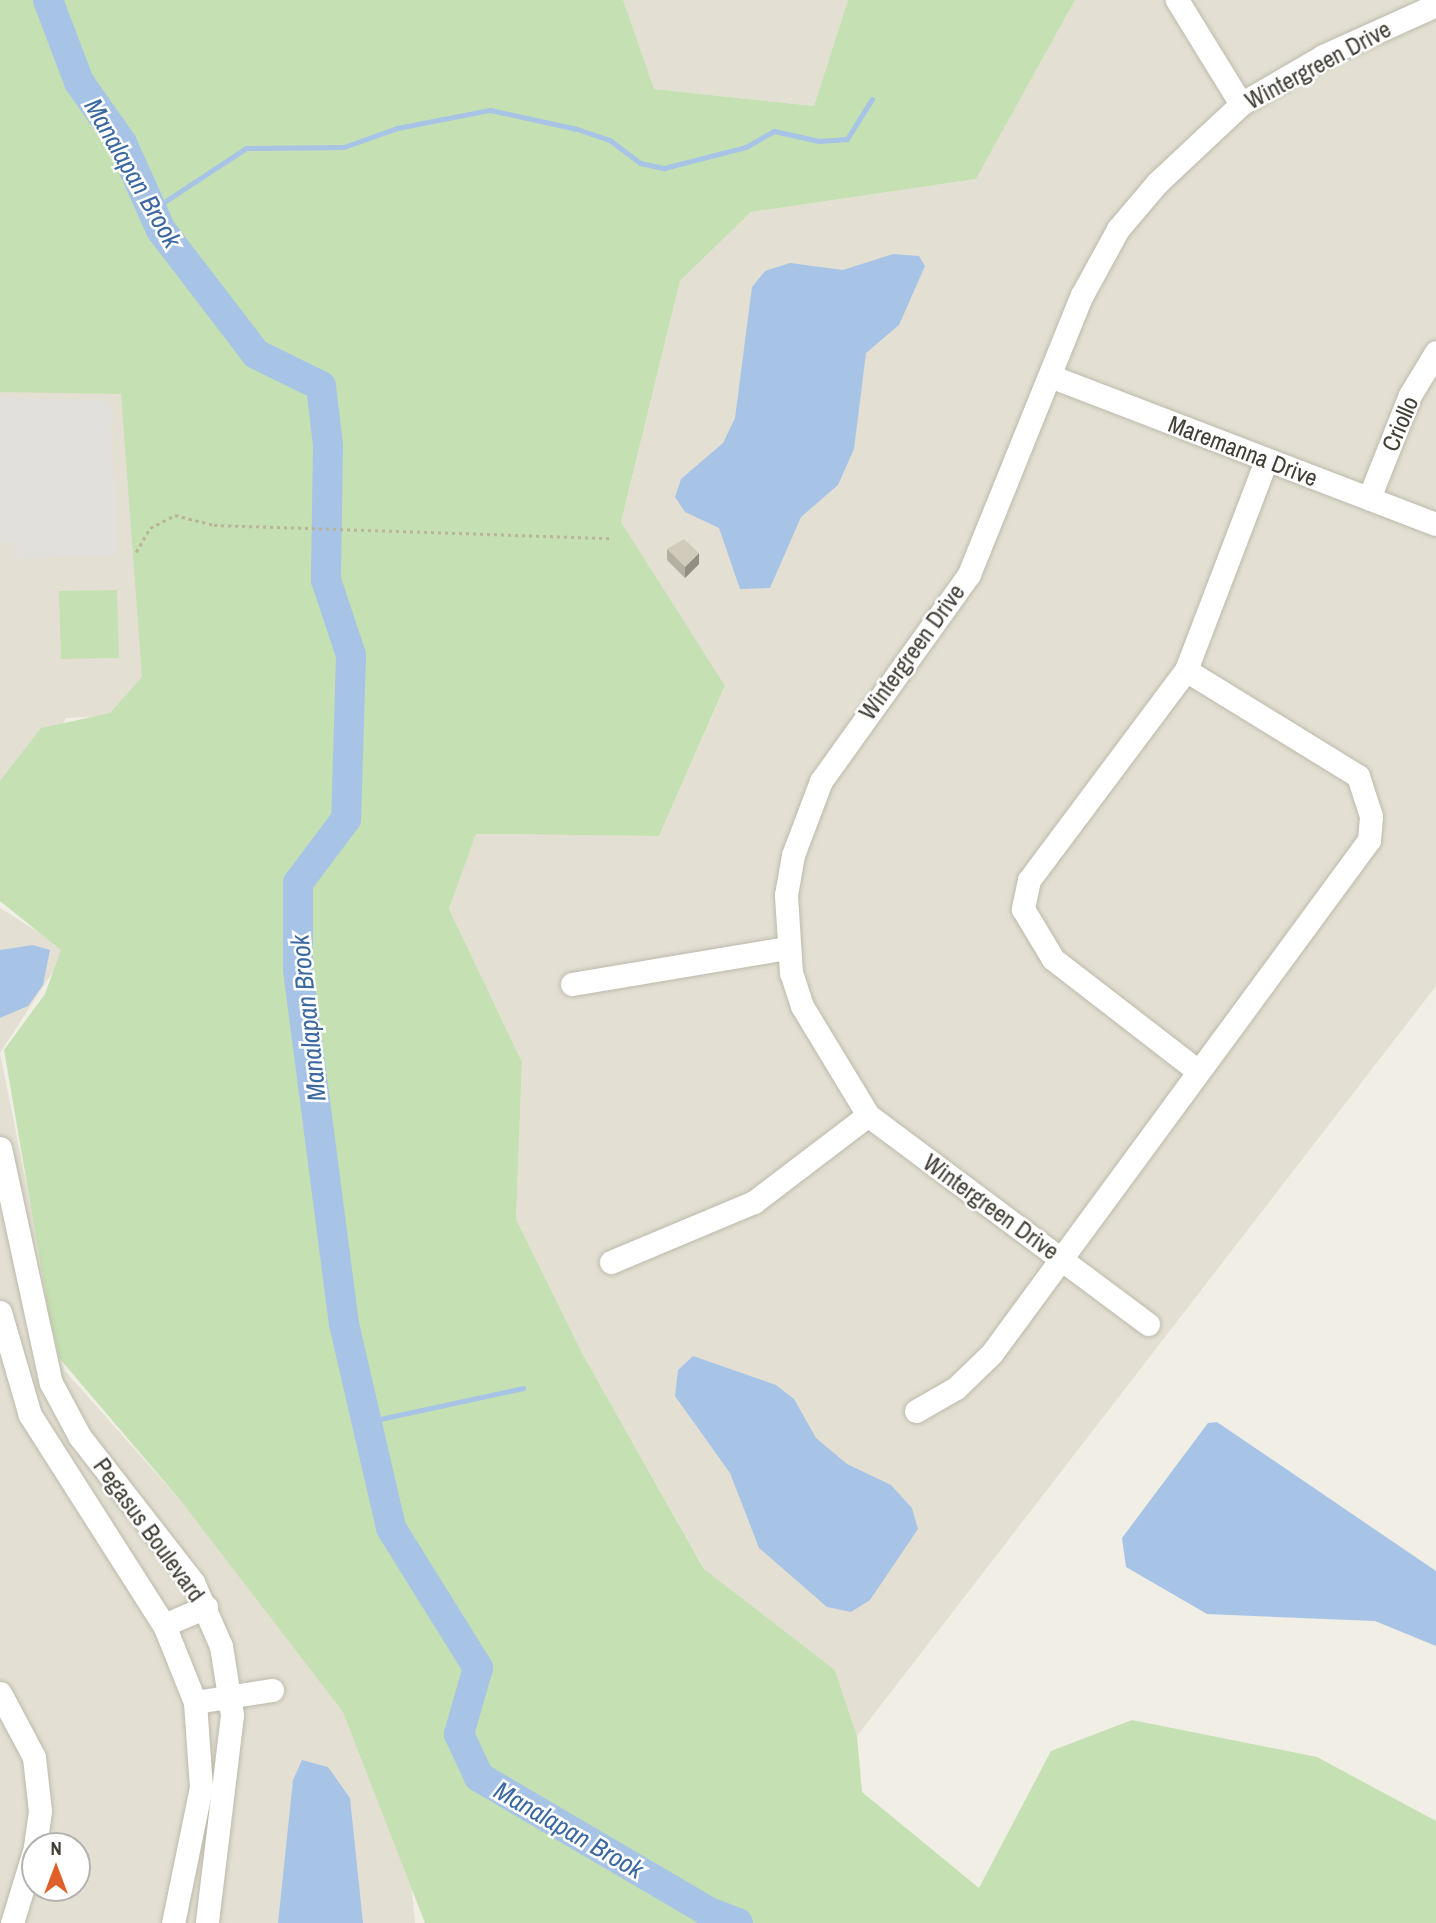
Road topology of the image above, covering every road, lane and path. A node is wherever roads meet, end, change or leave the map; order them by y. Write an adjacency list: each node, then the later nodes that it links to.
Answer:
1 (1177, 0): 3 (street)
2 (1436, 5): 3 (street, Wintergreen Drive)
3 (1241, 104): 5 (street, Wintergreen Drive)
4 (1436, 352): 7 (street, Criollo)
5 (1050, 376): 6 (street, Maremanna Drive); 12 (street, Wintergreen Drive)
6 (1266, 460): 7 (street, Maremanna Drive); 11 (street)
7 (1370, 498): 8 (street, Maremanna Drive)
8 (1436, 524)
9 (611, 537): 10 (path)
10 (136, 552)
11 (1186, 670): 14 (street); 14 (street)
12 (788, 948): 13 (street); 15 (street, Wintergreen Drive)
13 (572, 984)
14 (1198, 1071): 17 (street)
15 (868, 1115): 17 (street, Wintergreen Drive); 18 (street)
16 (0, 1148): 21 (street, Pegasus Boulevard)
17 (1063, 1260): 20 (street, Wintergreen Drive); 23 (street)
18 (611, 1262)
19 (0, 1312): 22 (street, Pegasus Boulevard)
20 (1148, 1324)
21 (51, 1383): 22 (street); 24 (street, Pegasus Boulevard)
22 (10, 1397): 25 (street, Pegasus Boulevard)
23 (916, 1411)
24 (206, 1607): 25 (street); 28 (street, Pegasus Boulevard)
25 (164, 1625): 29 (street, Pegasus Boulevard)
26 (272, 1690): 28 (street)
27 (0, 1693): 30 (street)
28 (231, 1697): 29 (street); 34 (street, Pegasus Boulevard)
29 (195, 1702): 33 (street, Pegasus Boulevard)
30 (37, 1832)
31 (21, 1893): 32 (street)
32 (12, 1923)
33 (173, 1923)
34 (207, 1923)

